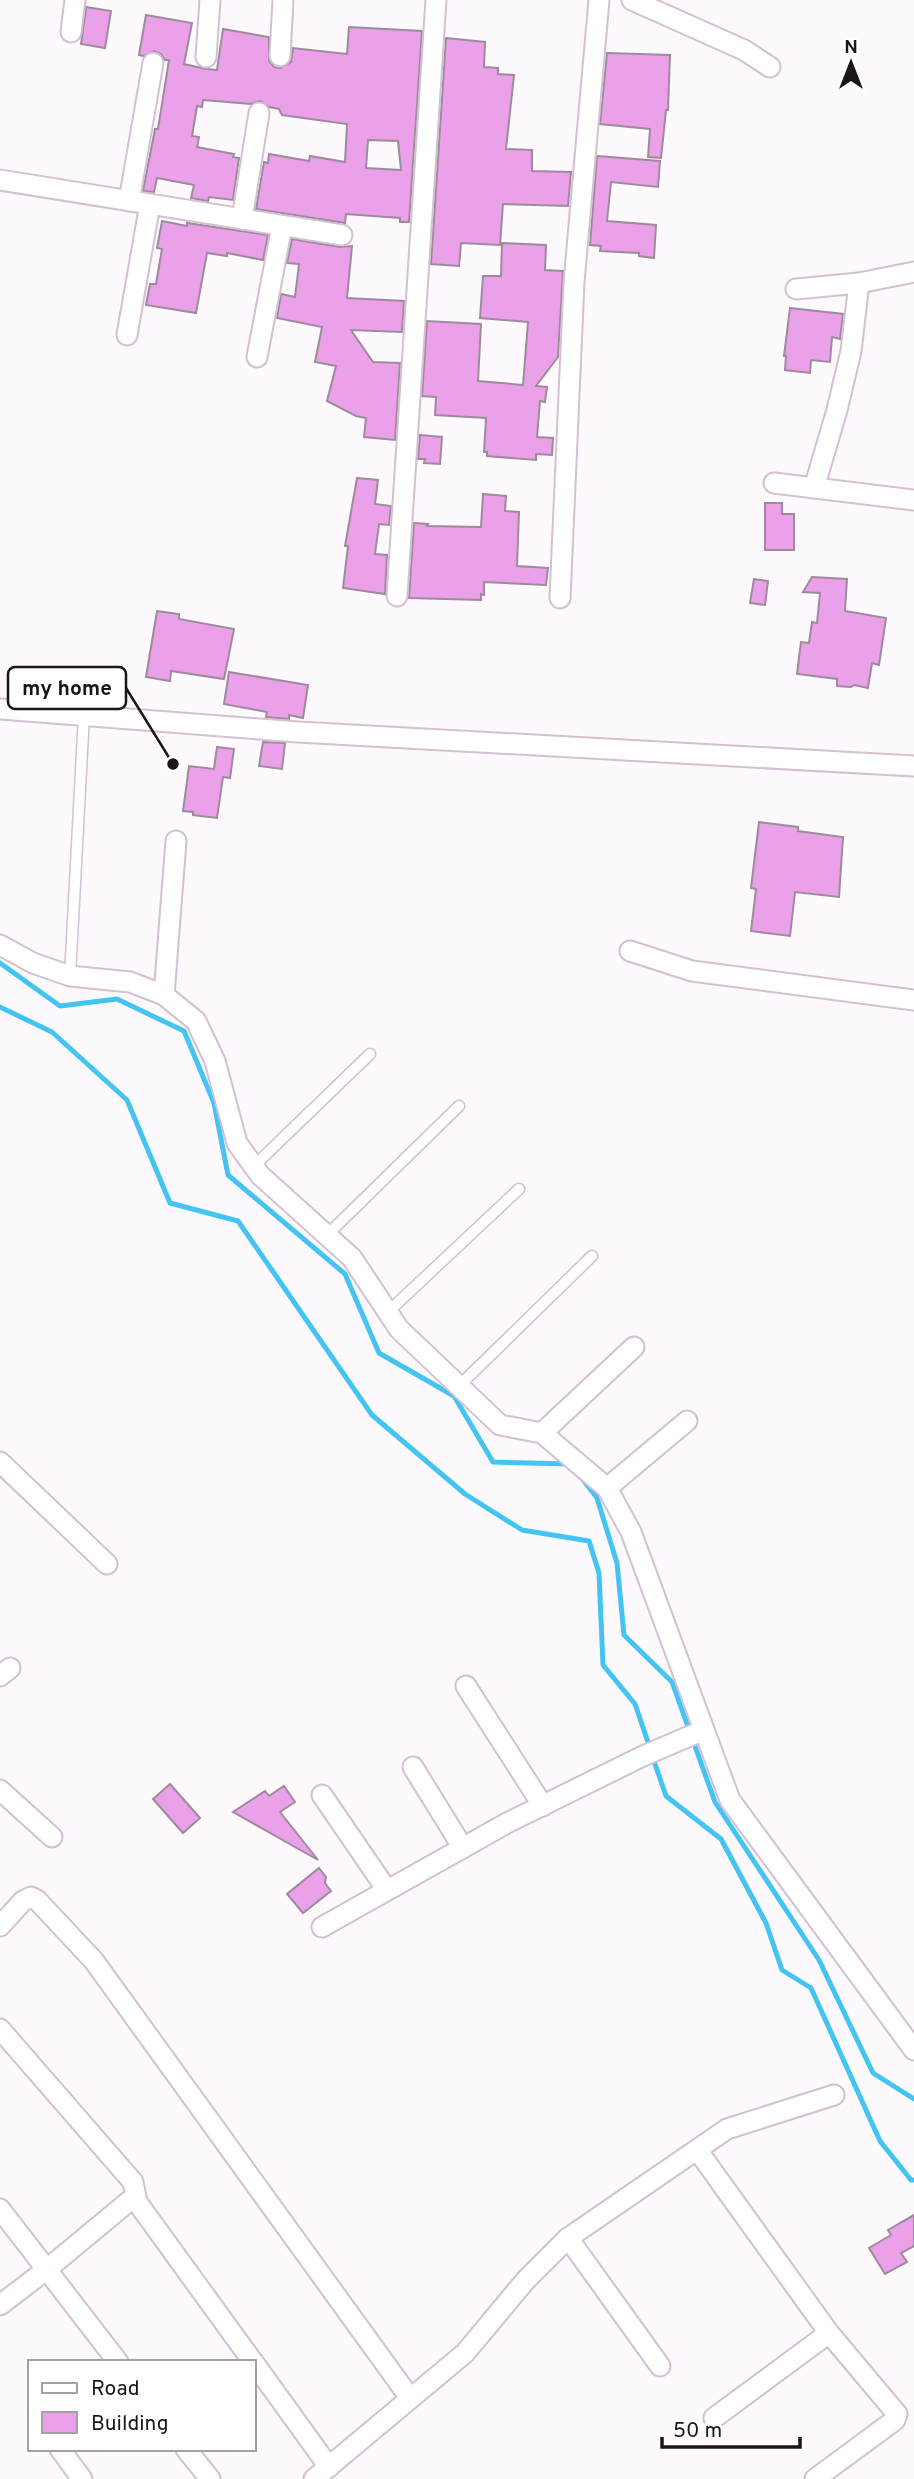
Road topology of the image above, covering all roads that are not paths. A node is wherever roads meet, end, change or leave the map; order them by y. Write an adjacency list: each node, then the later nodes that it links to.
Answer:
1 (75, 0): 7 (street)
2 (210, 0): 9 (street)
3 (283, 0): 8 (street)
4 (436, 0): 27 (street)
5 (598, 0): 28 (street)
6 (632, 0): 11 (street)
7 (71, 33)
8 (281, 56)
9 (206, 57)
10 (153, 63): 14 (street)
11 (770, 67)
12 (259, 113): 16 (street)
13 (0, 180): 14 (street)
14 (129, 201): 15 (street)
15 (150, 204): 16 (street); 22 (street)
16 (242, 219): 17 (street)
17 (282, 226): 18 (street); 23 (street)
18 (342, 235)
19 (914, 272): 20 (street)
20 (859, 283): 21 (street); 25 (street)
21 (796, 289)
22 (127, 335)
23 (257, 357)
24 (775, 483): 25 (street)
25 (814, 488): 26 (street)
26 (914, 500)
27 (397, 596)
28 (559, 598)
29 (0, 709): 30 (street)
30 (83, 715): 31 (street); 35 (lane)
31 (914, 766)
32 (176, 841): 36 (street)
33 (0, 945): 35 (street)
34 (630, 951): 37 (street)
35 (69, 976): 36 (street)
36 (164, 995): 40 (street)
37 (914, 1000)
38 (370, 1054): 40 (lane)
39 (460, 1106): 42 (lane)
40 (254, 1166): 42 (street)
41 (519, 1189): 44 (lane)
42 (327, 1236): 44 (street)
43 (592, 1256): 46 (lane)
44 (388, 1312): 46 (street)
45 (634, 1348): 48 (street)
46 (459, 1386): 48 (street)
47 (687, 1421): 50 (street)
48 (542, 1433): 50 (street)
49 (0, 1462): 51 (street)
50 (607, 1488): 53 (street)
51 (107, 1564)
52 (466, 1686): 57 (street)
53 (704, 1730): 57 (street); 64 (street)
54 (413, 1767): 59 (street)
55 (0, 1790): 58 (street)
56 (322, 1795): 60 (street)
57 (543, 1805): 59 (street)
58 (52, 1837)
59 (463, 1848): 60 (street)
60 (387, 1890): 62 (street)
61 (0, 1926): 77 (street)
62 (322, 1927)
63 (0, 2029): 67 (street)
64 (914, 2050)
65 (834, 2095): 66 (street)
66 (698, 2151): 69 (street); 72 (street)
67 (137, 2202): 70 (street); 74 (street)
68 (0, 2209): 70 (street)
69 (568, 2238): 75 (street); 77 (street)
70 (46, 2270): 71 (street); 73 (street)
71 (0, 2305)
72 (829, 2333): 78 (street); 84 (street)
73 (116, 2360)
74 (252, 2360)
75 (660, 2366)
76 (256, 2367): 81 (street)
77 (410, 2398): 81 (street)
78 (714, 2417)
79 (61, 2451): 82 (street)
80 (189, 2451): 83 (street)
81 (322, 2473)
82 (82, 2479)
83 (210, 2479)
84 (815, 2479)

